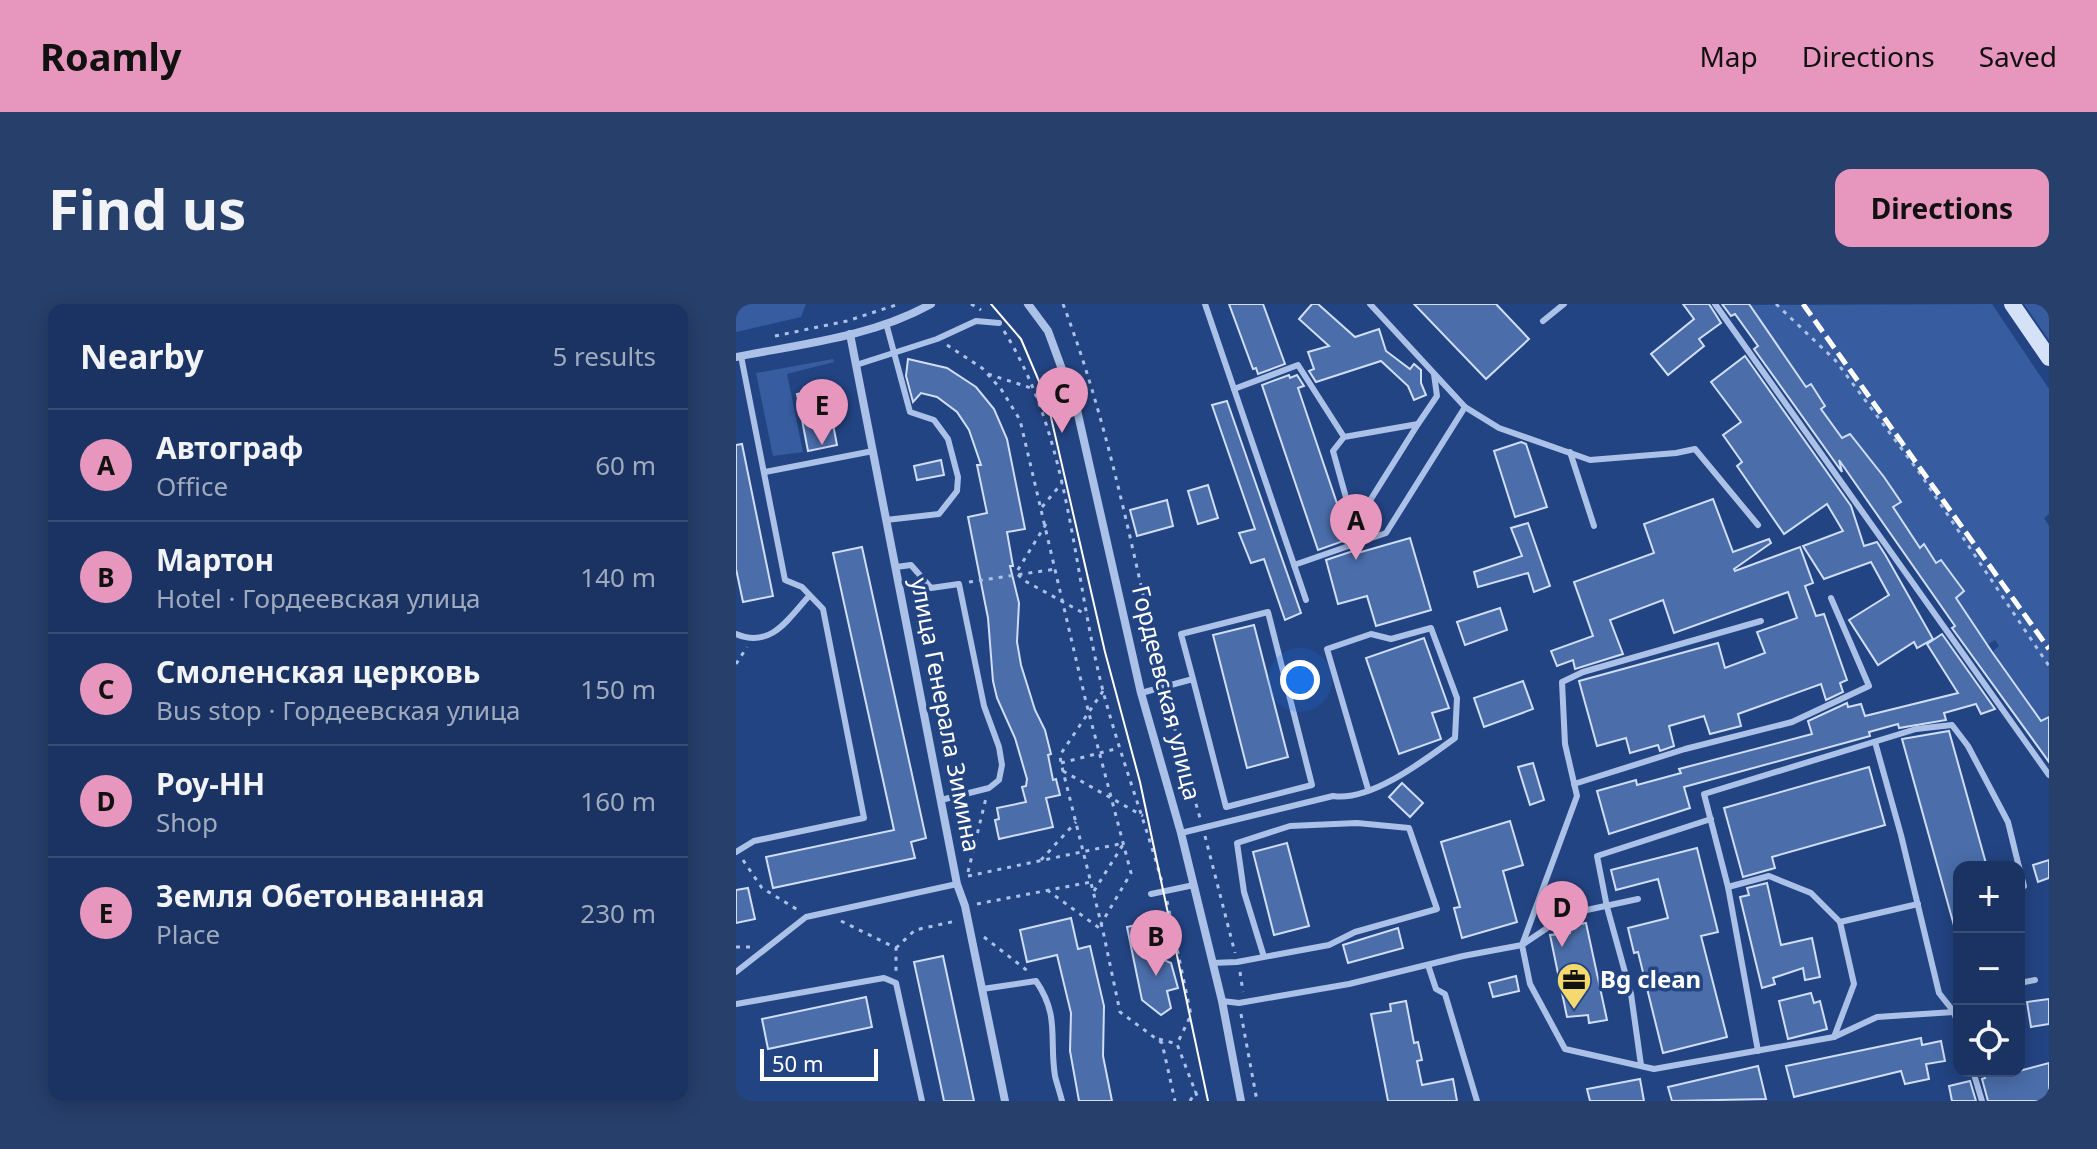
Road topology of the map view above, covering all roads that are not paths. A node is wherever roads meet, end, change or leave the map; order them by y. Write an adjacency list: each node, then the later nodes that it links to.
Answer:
1 (931, 304): 9 (street)
2 (1028, 304): 35 (street, Гордеевская улица)
3 (1205, 304): 17 (lane)
4 (1370, 304): 16 (lane)
5 (1564, 304): 8 (lane)
6 (1715, 304): 37 (lane)
7 (2012, 304): 14 (main road)
8 (1543, 321)
9 (886, 323): 11 (street); 12 (lane)
10 (999, 323): 12 (lane)
11 (850, 334): 13 (street); 15 (street, улица Генерала Зимина)
12 (893, 353): 15 (lane); 24 (lane)
13 (738, 357): 23 (lane)
14 (2049, 358)
15 (856, 365): 21 (street, улица Генерала Зимина)
16 (1433, 372): 18 (lane); 19 (lane)
17 (1234, 389): 20 (lane); 27 (lane)
18 (1465, 407): 22 (lane); 27 (lane)
19 (1418, 424): 20 (lane); 20 (lane)
20 (1344, 437)
21 (873, 451): 23 (lane); 24 (street, улица Генерала Зимина)
22 (1570, 452): 25 (lane); 26 (lane)
23 (765, 472): 29 (lane)
24 (886, 520): 28 (street, улица Генерала Зимина)
25 (1758, 525)
26 (1594, 526)
27 (1294, 565): 31 (lane)
28 (896, 567): 40 (street, улица Генерала Зимина); 40 (lane)
29 (809, 596): 33 (lane); 43 (lane)
30 (1831, 598): 38 (lane)
31 (1306, 600)
32 (1761, 621): 38 (lane)
33 (736, 634)
34 (1193, 679): 34 (lane); 35 (lane)
35 (1141, 693): 42 (street, Гордеевская улица)
36 (1875, 742): 41 (lane); 44 (lane); 50 (lane)
37 (2049, 775)
38 (1574, 784): 53 (lane)
39 (1368, 789): 39 (lane); 42 (lane)
40 (941, 800): 45 (street, улица Генерала Зимина)
41 (1711, 819): 47 (lane); 51 (lane)
42 (1181, 833): 46 (street, Гордеевская улица)
43 (737, 852)
44 (2018, 861)
45 (957, 884): 57 (lane); 60 (street, улица Генерала Зимина)
46 (1194, 885): 48 (lane); 55 (street, Гордеевская улица)
47 (1728, 887): 52 (lane); 66 (lane)
48 (1151, 894)
49 (1638, 899): 51 (lane)
50 (1918, 904): 52 (lane); 63 (lane)
51 (1607, 907): 53 (lane); 67 (lane)
52 (1840, 922): 65 (lane)
53 (1522, 945): 56 (lane); 67 (lane)
54 (1264, 957): 54 (lane); 55 (lane)
55 (1212, 963): 61 (street, Гордеевская улица)
56 (1428, 965): 61 (lane); 73 (lane)
57 (736, 972)
58 (2035, 980): 59 (lane)
59 (2025, 982)
60 (982, 989): 70 (street, улица Генерала Зимина); 71 (lane)
61 (1222, 1001): 72 (street, Гордеевская улица)
62 (736, 1004): 69 (lane)
63 (1953, 1007)
64 (1953, 1010): 65 (lane)
65 (1834, 1037): 66 (lane)
66 (1758, 1051): 67 (lane)
67 (1641, 1065)
68 (1975, 1077): 74 (lane)
69 (922, 1101)
70 (1005, 1101)
71 (1062, 1101)
72 (1241, 1101)
73 (1477, 1101)
74 (1982, 1101)

